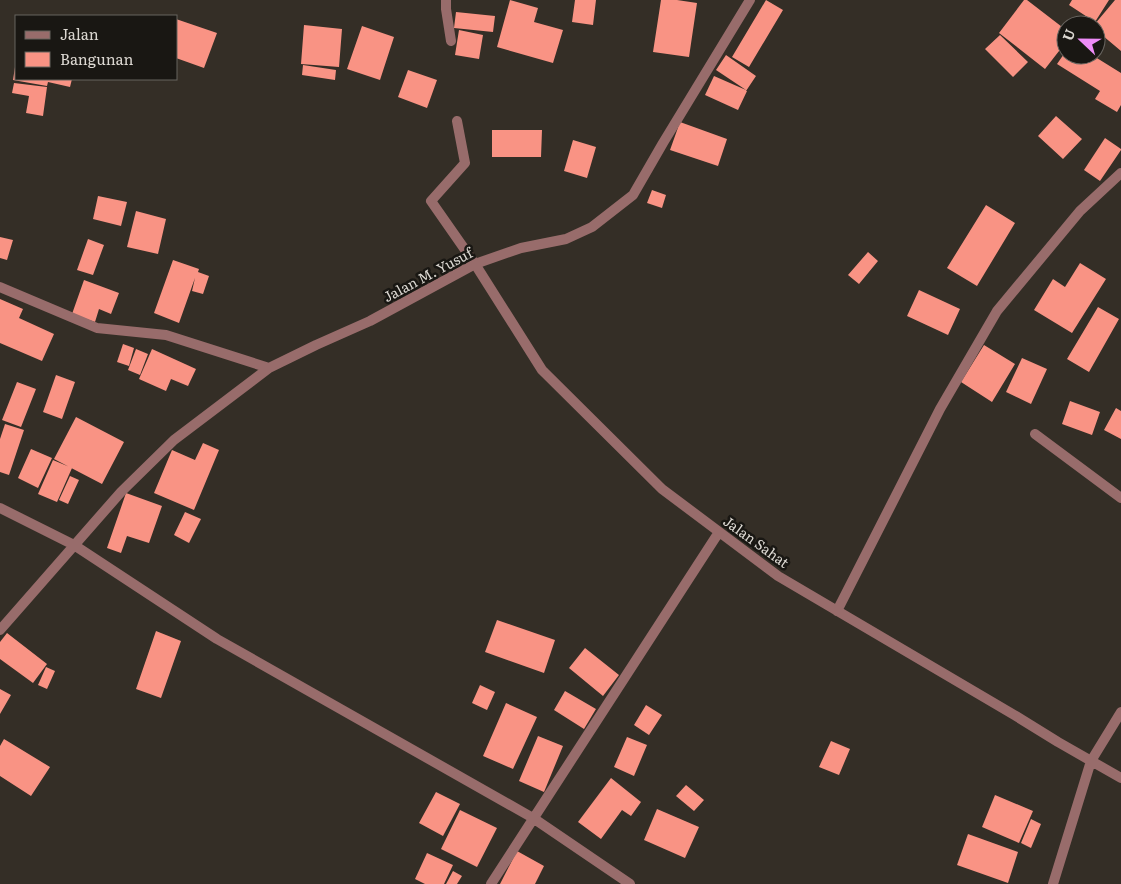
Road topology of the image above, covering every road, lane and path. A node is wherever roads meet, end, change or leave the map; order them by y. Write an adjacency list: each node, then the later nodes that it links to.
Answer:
1 (446, 0): 3 (street)
2 (750, 0): 6 (street, Jalan M. Yusuf)
3 (451, 41)
4 (457, 121): 6 (street, Jalan Sahat)
5 (1121, 173): 14 (street)
6 (475, 264): 8 (street, Jalan M. Yusuf); 12 (street, Jalan Sahat)
7 (0, 287): 8 (street)
8 (269, 368): 13 (street, Jalan M. Yusuf)
9 (1035, 434): 10 (street)
10 (1121, 498)
11 (0, 508): 13 (street)
12 (719, 532): 14 (street, Jalan Sahat); 19 (street)
13 (74, 545): 15 (street, Jalan M. Yusuf); 19 (street)
14 (837, 611): 17 (street, Jalan Sahat)
15 (0, 630)
16 (1121, 712): 17 (street)
17 (1091, 761): 18 (street, Jalan Sahat); 22 (street)
18 (1121, 778)
19 (533, 818): 20 (street); 21 (street)
20 (491, 884)
21 (630, 884)
22 (1053, 884)

